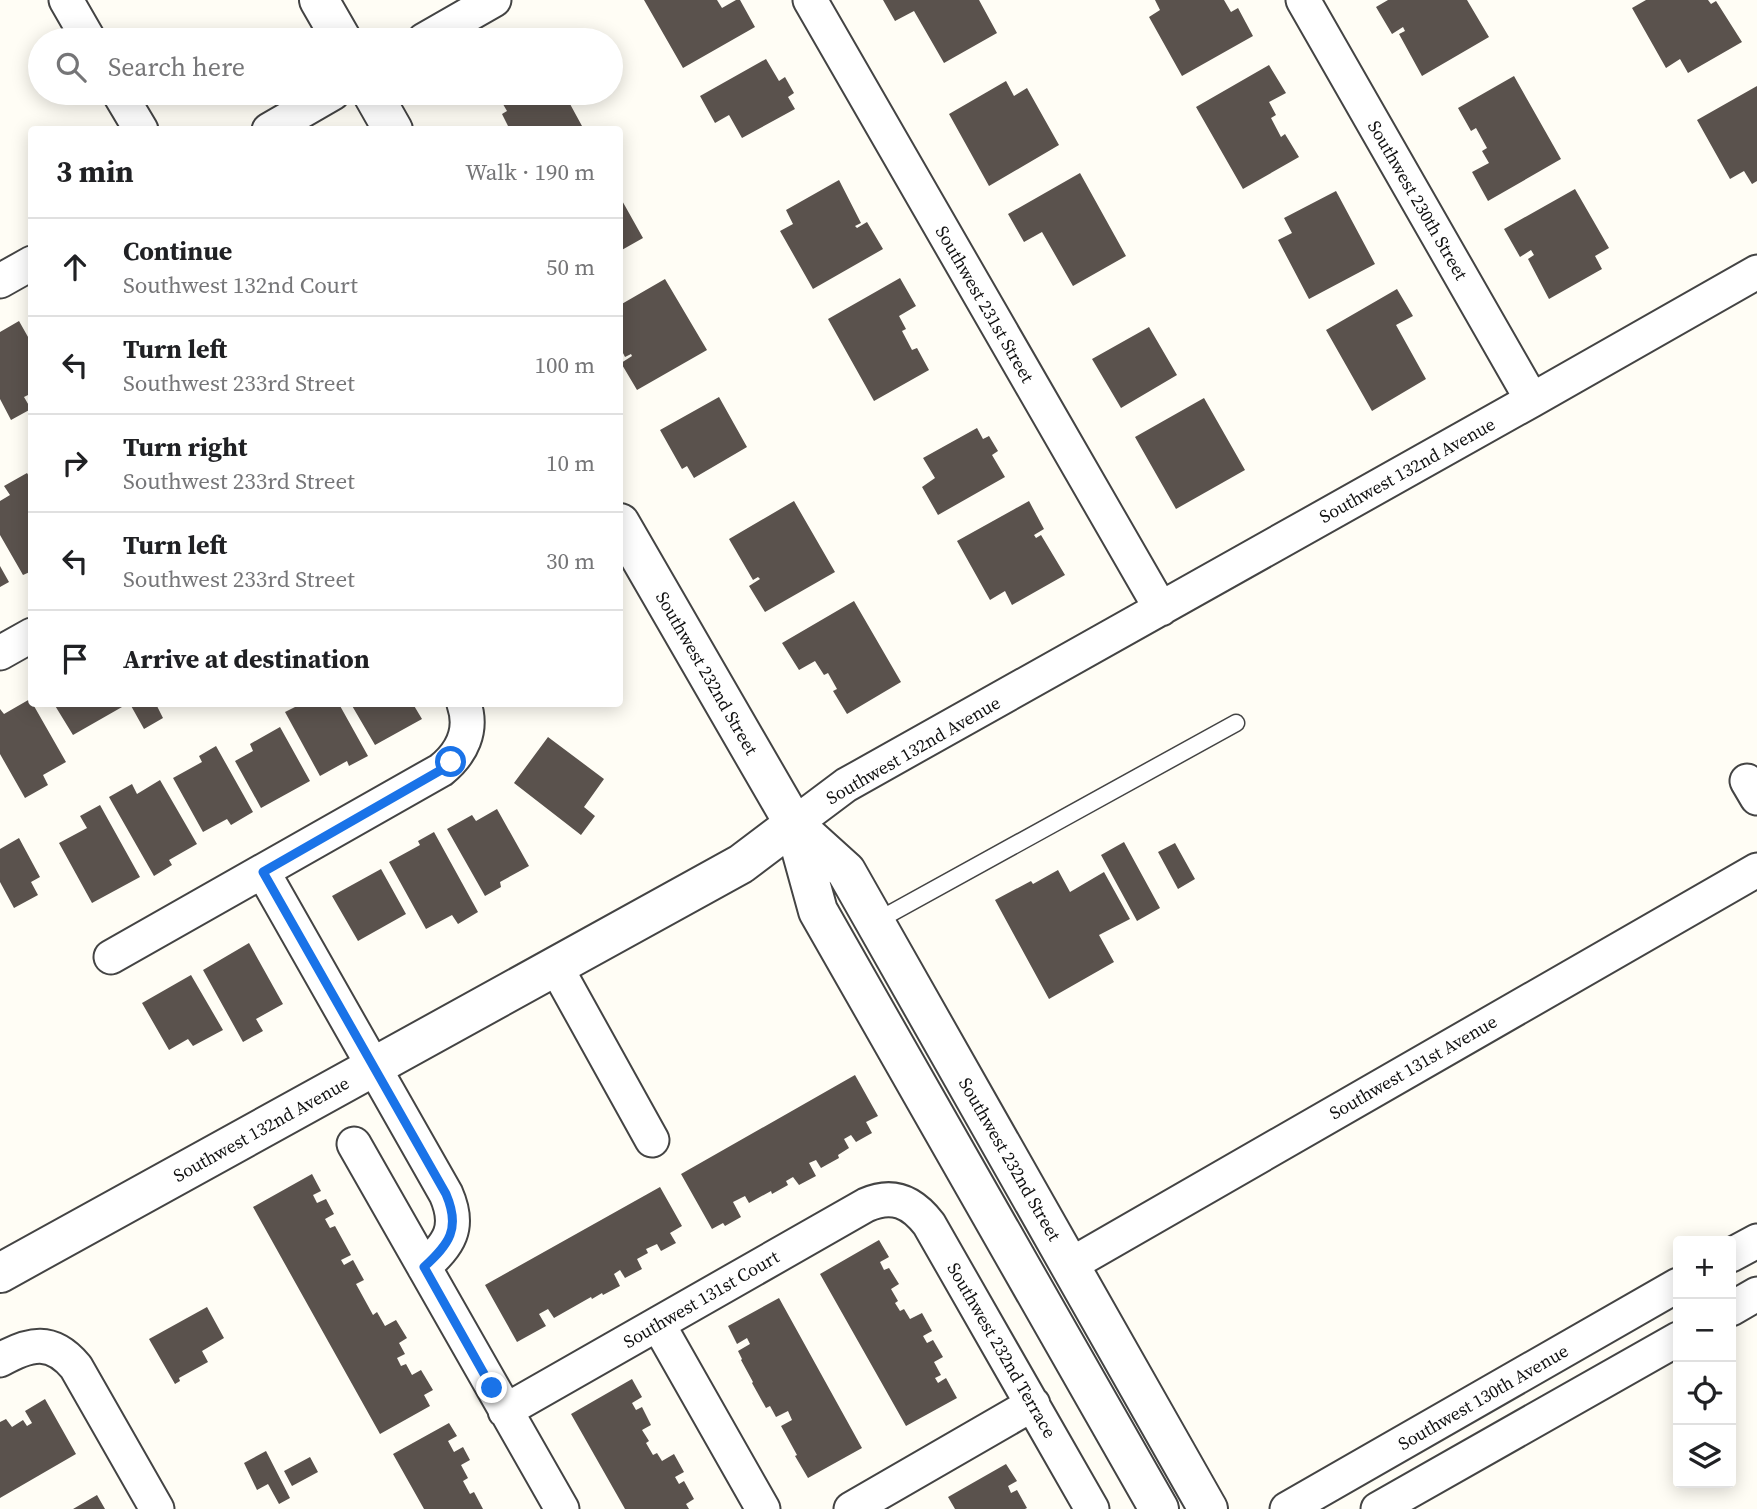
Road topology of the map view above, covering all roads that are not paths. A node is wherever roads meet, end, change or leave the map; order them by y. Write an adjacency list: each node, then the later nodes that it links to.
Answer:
1 (66, 0): 6 (street)
2 (319, 0): 7 (street)
3 (494, 0): 8 (street)
4 (810, 0): 20 (street, Southwest 231st Street)
5 (1303, 0): 18 (street, Southwest 230th Street)
6 (82, 28)
7 (335, 28)
8 (445, 28)
9 (127, 105): 12 (street)
10 (312, 105): 13 (street)
11 (379, 105): 14 (street)
12 (139, 126)
13 (276, 126)
14 (391, 126)
15 (28, 266): 17 (street)
16 (1757, 272): 18 (street, Southwest 132nd Avenue)
17 (0, 281)
18 (1532, 400): 20 (street, Southwest 132nd Avenue)
19 (623, 528): 25 (street, Southwest 232nd Street)
20 (1160, 609): 25 (street, Southwest 132nd Avenue)
21 (28, 637): 22 (street)
22 (0, 653)
23 (465, 707): 27 (street)
24 (1236, 723): 28 (lane)
25 (794, 824): 28 (street, Southwest 232nd Street); 30 (street, Southwest 132nd Avenue); 53 (street, Southwest 232nd Street)
26 (1757, 870): 37 (street, Southwest 131st Avenue)
27 (263, 872): 29 (street); 31 (street)
28 (875, 922): 37 (street, Southwest 232nd Street)
29 (111, 957)
30 (556, 967): 31 (street, Southwest 132nd Avenue); 32 (street)
31 (374, 1067): 38 (street); 39 (street, Southwest 132nd Avenue)
32 (652, 1140)
33 (354, 1144): 38 (street)
34 (901, 1201): 43 (street, Southwest 131st Court); 46 (street, Southwest 232nd Terrace)
35 (1757, 1241): 36 (street)
36 (1736, 1252)
37 (1070, 1265): 54 (street, Southwest 232nd Street)
38 (424, 1267): 47 (street)
39 (0, 1273)
40 (1673, 1288): 55 (street, Southwest 130th Avenue)
41 (1757, 1294): 42 (street)
42 (1736, 1306)
43 (658, 1324): 47 (street, Southwest 131st Court); 50 (street)
44 (1673, 1342): 56 (street)
45 (0, 1360): 48 (street)
46 (1033, 1404): 51 (street); 52 (street, Southwest 232nd Terrace)
47 (505, 1411): 49 (street)
48 (157, 1509)
49 (562, 1509)
50 (763, 1509)
51 (851, 1509)
52 (1091, 1509)
53 (1159, 1509)
54 (1208, 1509)
55 (1287, 1509)
56 (1378, 1509)

